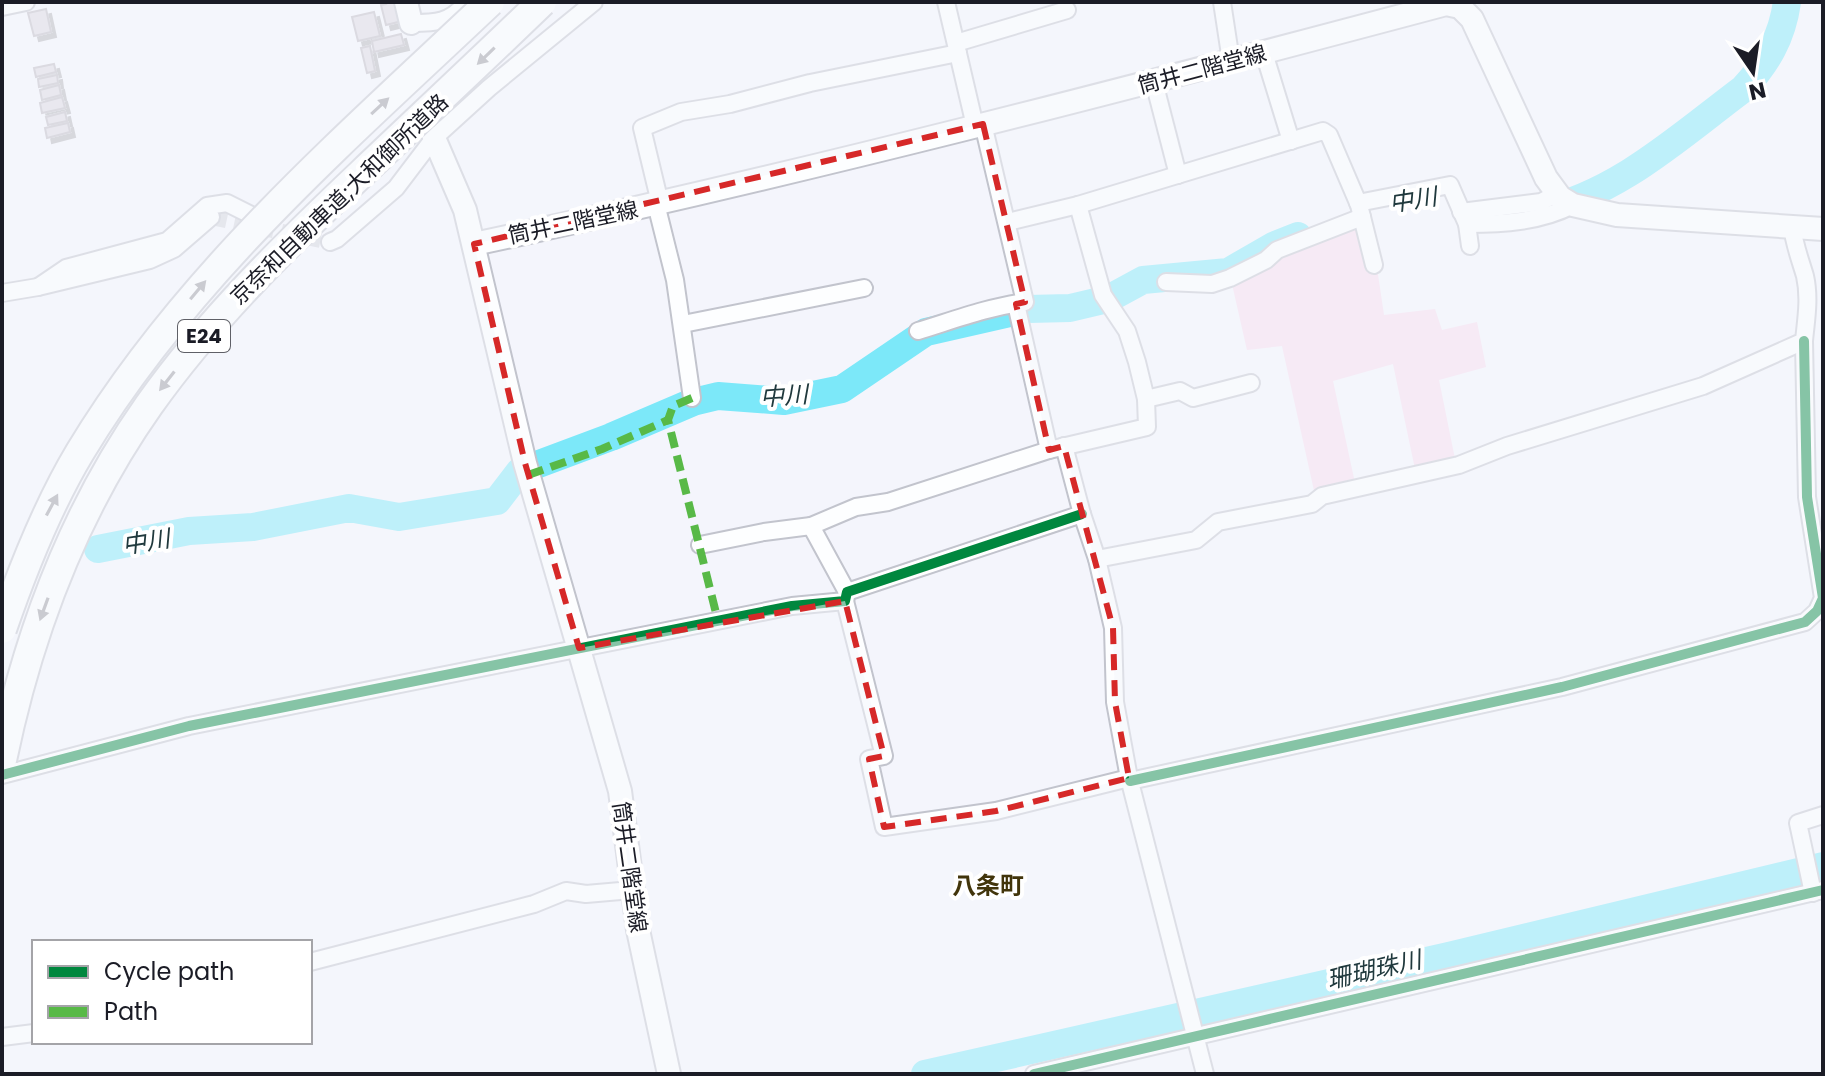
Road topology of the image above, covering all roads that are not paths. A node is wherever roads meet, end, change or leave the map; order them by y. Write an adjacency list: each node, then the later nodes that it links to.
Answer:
1 (26, 2): 8 (street)
2 (467, 2): 10 (street)
3 (490, 2): 50 (highway, 京奈和自動車道;大和御所道路 / E24, one-way to 3, bridge)
4 (542, 2): 52 (highway, 京奈和自動車道;大和御所道路 / E24, one-way to 52, bridge)
5 (594, 2): 16 (street)
6 (946, 2): 11 (street)
7 (1222, 2): 13 (street)
8 (2, 7)
9 (1067, 10): 11 (street)
10 (408, 13)
11 (957, 48): 15 (street); 20 (street)
12 (1264, 53): 13 (main road, 筒井二階堂線); 17 (street); 19 (main road, 筒井二階堂線)
13 (1231, 61): 14 (main road, 筒井二階堂線)
14 (1154, 82): 15 (main road, 筒井二階堂線); 18 (street)
15 (979, 125): 20 (main road, 筒井二階堂線); 26 (street)
16 (434, 138): 29 (street); 30 (main road, 筒井二階堂線)
17 (1291, 141): 18 (street); 22 (street)
18 (1178, 175): 21 (street)
19 (1566, 200): 25 (street); 27 (main road)
20 (658, 204): 30 (main road, 筒井二階堂線); 38 (street)
21 (1078, 205): 26 (street); 43 (street)
22 (1360, 208): 25 (street); 32 (street); 33 (street)
23 (211, 217): 34 (street)
24 (255, 217): 34 (street)
25 (1464, 218): 31 (street)
26 (1008, 222): 37 (street)
27 (1792, 226): 28 (main road); 40 (street)
28 (1823, 229)
29 (330, 242)
30 (474, 244): 51 (main road, 筒井二階堂線)
31 (1470, 246)
32 (1374, 265)
33 (1166, 282)
34 (38, 287): 36 (street)
35 (864, 288): 38 (street)
36 (2, 293)
37 (1018, 310): 39 (street); 44 (street)
38 (683, 324): 42 (street)
39 (918, 331)
40 (1804, 341): 48 (street); 54 (street)
41 (1251, 383): 43 (street)
42 (692, 398)
43 (1146, 399): 44 (street)
44 (1057, 448): 45 (street); 46 (street)
45 (1082, 514): 48 (street); 49 (street)
46 (811, 526): 47 (street); 49 (street)
47 (700, 545)
48 (1097, 559): 54 (street)
49 (846, 597): 51 (street); 54 (street)
50 (2, 629)
51 (579, 648): 53 (street); 57 (main road, 筒井二階堂線)
52 (2, 760)
53 (2, 775)
54 (1129, 780): 60 (street)
55 (1823, 815): 56 (street)
56 (1816, 889): 60 (street)
57 (632, 890): 58 (street); 62 (main road, 筒井二階堂線)
58 (312, 961)
59 (32, 1033): 61 (street)
60 (1194, 1035): 63 (street); 64 (street)
61 (2, 1037)
62 (669, 1074)
63 (1034, 1074)
64 (1205, 1074)

